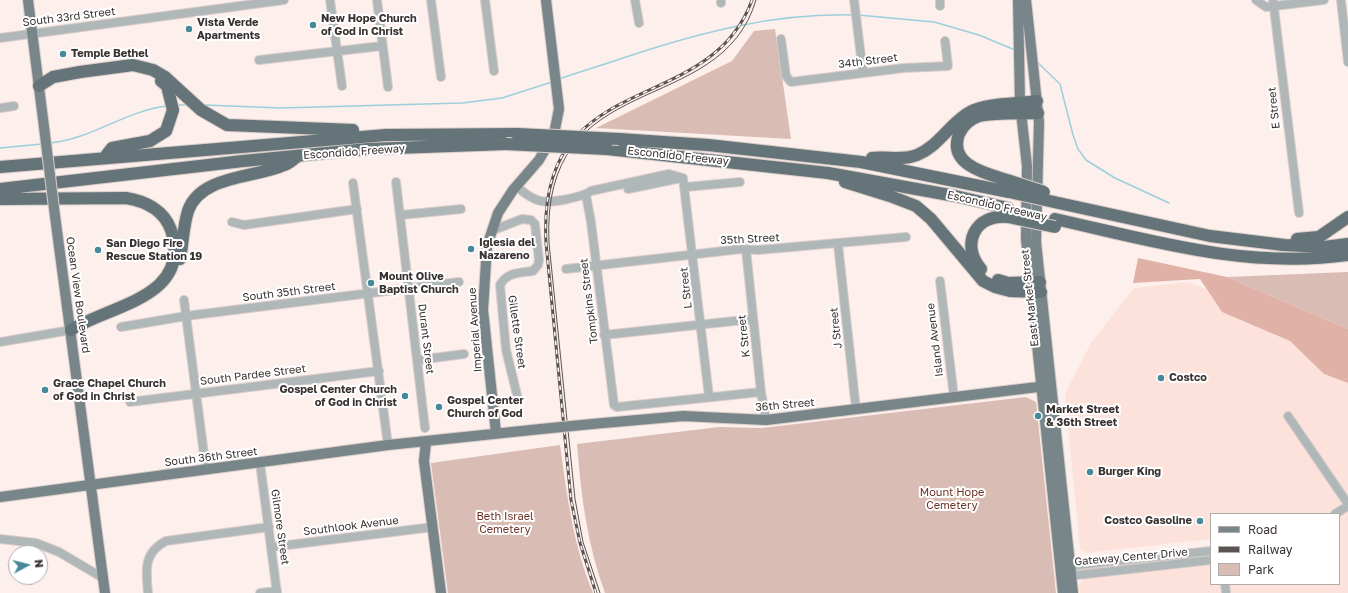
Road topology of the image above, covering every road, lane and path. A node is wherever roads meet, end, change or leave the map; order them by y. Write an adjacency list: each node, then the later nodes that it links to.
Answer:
1 (28, 0): 17 (main road, Ocean View Boulevard)
2 (284, 0): 17 (street, South 33rd Street)
3 (330, 0): 22 (street)
4 (377, 0): 21 (street)
5 (431, 0): 27 (street)
6 (485, 0): 25 (street)
7 (546, 0): 45 (main road, Imperial Avenue)
8 (635, 0): 16 (street)
9 (1018, 0): 35 (main road, East Market Street)
10 (1026, 0): 33 (main road, East Market Street)
11 (1256, 0): 14 (street)
12 (1324, 0): 14 (street)
13 (1341, 0): 24 (street)
14 (1273, 3): 54 (street, E Street)
15 (855, 4): 26 (street)
16 (639, 23)
17 (32, 33): 18 (street, South 33rd Street); 28 (main road, Ocean View Boulevard)
18 (0, 38)
19 (781, 39): 26 (street, 34th Street)
20 (945, 41): 26 (street, 34th Street)
21 (382, 46): 22 (street); 30 (street)
22 (336, 52): 23 (street); 29 (street)
23 (259, 60)
24 (1348, 62)
25 (494, 71)
26 (863, 72)
27 (441, 77)
28 (39, 86): 31 (highway); 80 (main road, Ocean View Boulevard, bridge)
29 (342, 86)
30 (388, 87)
31 (175, 94): 36 (highway); 38 (highway)
32 (14, 106): 34 (street)
33 (1037, 107): 35 (highway); 72 (main road, East Market Street)
34 (0, 108)
35 (1021, 108): 39 (highway); 47 (highway); 72 (main road, East Market Street)
36 (386, 135): 38 (highway, Escondido Freeway); 39 (highway, Escondido Freeway, bridge)
37 (298, 156): 41 (highway, Escondido Freeway, bridge); 48 (highway, Escondido Freeway); 80 (highway)
38 (105, 157): 40 (highway, Escondido Freeway)
39 (861, 162): 47 (highway, Escondido Freeway)
40 (0, 166)
41 (804, 170): 53 (highway, Escondido Freeway); 72 (highway)
42 (353, 182): 51 (street)
43 (396, 182): 55 (street, Durant Street)
44 (740, 182): 46 (street)
45 (516, 186): 49 (street); 58 (main road, Imperial Avenue)
46 (686, 187): 49 (street, L Street); 64 (street, L Street)
47 (1010, 187): 60 (highway, bridge)
48 (0, 189)
49 (586, 195): 68 (street, Tompkins Street)
50 (0, 199): 80 (highway)
51 (356, 209): 57 (street); 74 (street)
52 (461, 209): 55 (street)
53 (1008, 212): 66 (highway, Escondido Freeway); 72 (highway)
54 (1298, 212)
55 (400, 215): 73 (street, Durant Street)
56 (1348, 217): 60 (highway)
57 (232, 222)
58 (491, 231): 92 (street, Gillette Street); 99 (main road, Imperial Avenue)
59 (906, 237): 61 (street, 35th Street)
60 (1258, 241): 62 (highway)
61 (838, 244): 63 (street, 35th Street); 95 (street, J Street)
62 (1348, 244)
63 (746, 250): 64 (street, 35th Street); 77 (street, K Street)
64 (694, 254): 68 (street, 35th Street); 78 (street, L Street)
65 (1348, 255): 66 (highway, Escondido Freeway)
66 (1325, 258): 67 (highway)
67 (1348, 262)
68 (596, 265): 69 (street, 35th Street); 81 (street, Tompkins Street)
69 (566, 269)
70 (940, 281): 91 (street, Island Avenue)
71 (459, 282): 73 (street, South 35th Street)
72 (1036, 287): 86 (main road, East Market Street); 87 (main road, East Market Street)
73 (408, 288): 74 (street, South 35th Street); 84 (street, Durant Street)
74 (369, 292): 76 (street, South 35th Street); 85 (street)
75 (184, 300): 76 (street)
76 (186, 316): 79 (street, South 35th Street); 89 (street)
77 (753, 319): 78 (street); 88 (street, K Street)
78 (701, 326): 81 (street); 90 (street, L Street)
79 (121, 327)
80 (71, 330): 82 (street); 104 (main road, Ocean View Boulevard)
81 (604, 336): 94 (street, Tompkins Street)
82 (0, 342)
83 (464, 354): 84 (street)
84 (418, 360): 98 (street, Durant Street)
85 (379, 371): 89 (street, South Pardee Street); 101 (street)
86 (1051, 386): 87 (main road, 36th Street); 114 (main road, East Market Street)
87 (1040, 387): 91 (main road, 36th Street); 114 (main road, East Market Street)
88 (761, 392): 90 (street, 36th Street); 97 (street, K Street)
89 (196, 394): 93 (street, South Pardee Street); 103 (street)
90 (709, 397): 94 (street, 36th Street)
91 (954, 397): 95 (main road, 36th Street)
92 (518, 399)
93 (130, 402)
94 (614, 405)
95 (856, 409): 97 (main road, 36th Street)
96 (1288, 416): 106 (street)
97 (766, 420): 99 (main road, 36th Street, bridge)
98 (425, 428)
99 (496, 433): 100 (main road)
100 (426, 442): 101 (main road, South 36th Street); 109 (main road)
101 (388, 445): 102 (main road, South 36th Street)
102 (260, 463): 103 (main road, South 36th Street); 108 (street, Gilmore Street)
103 (206, 470): 104 (main road, South 36th Street)
104 (91, 485): 105 (main road, South 36th Street); 115 (main road, Ocean View Boulevard)
105 (0, 497)
106 (1348, 505): 107 (street)
107 (1336, 513)
108 (269, 527): 111 (street, Gilmore Street); 118 (street)
109 (432, 527): 111 (street, Southlook Avenue); 120 (main road)
110 (0, 539): 115 (street)
111 (272, 547): 117 (street, Gilmore Street)
112 (1210, 551): 114 (street, Gateway Center Drive)
113 (1210, 560): 114 (street, Gateway Center Drive)
114 (1067, 571): 121 (main road, East Market Street); 122 (main road, East Market Street)
115 (103, 578): 116 (main road, Ocean View Boulevard)
116 (108, 592)
117 (277, 592): 119 (street)
118 (148, 593)
119 (260, 593)
120 (441, 593)
121 (1063, 593)
122 (1073, 593)

